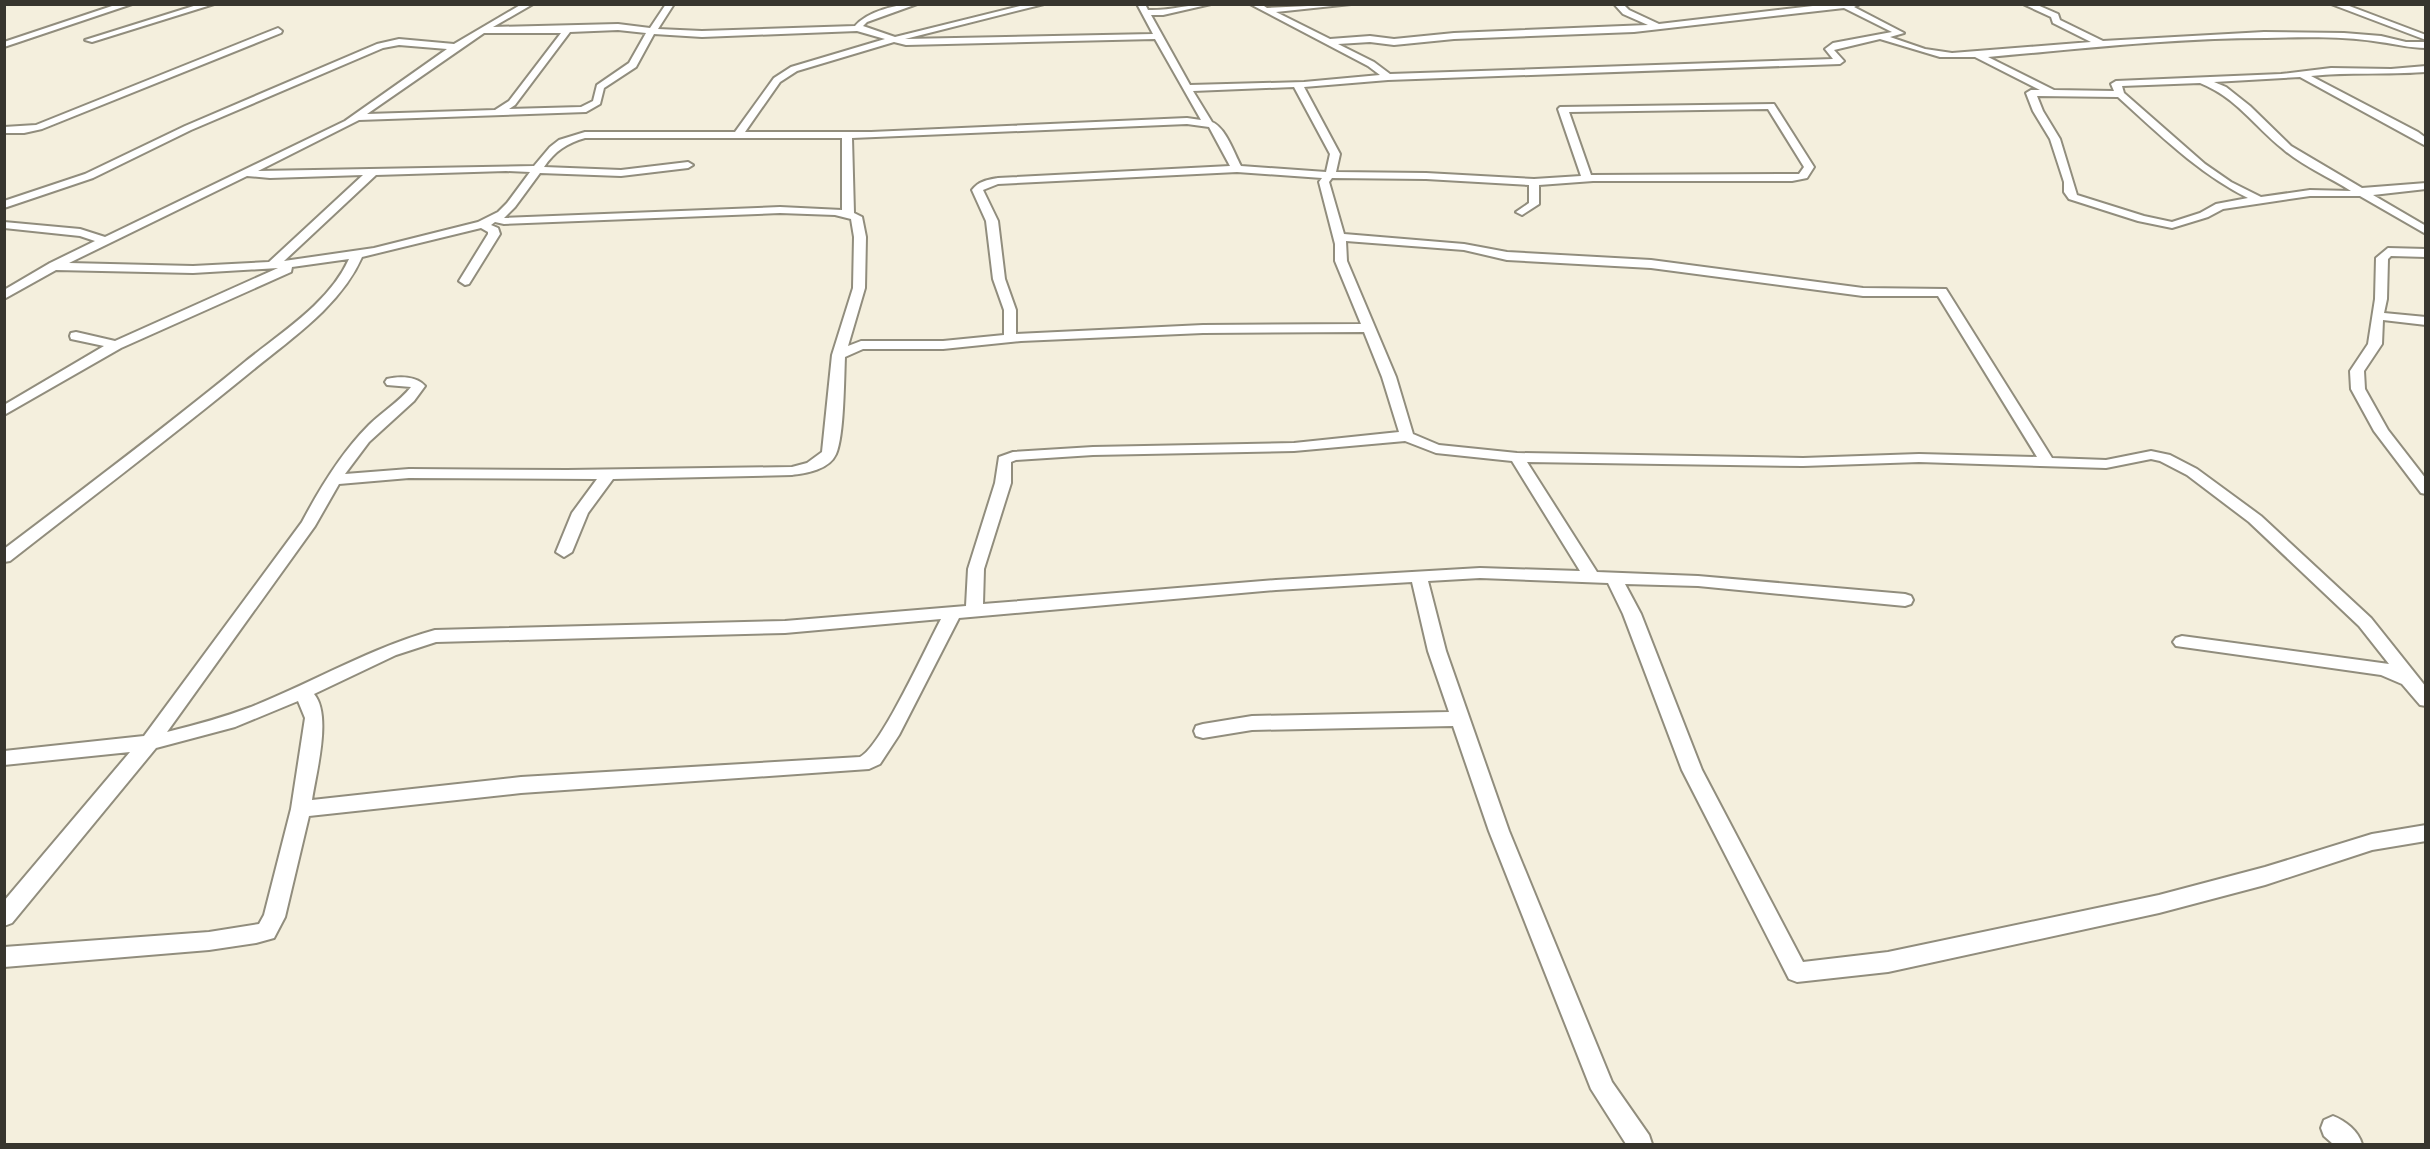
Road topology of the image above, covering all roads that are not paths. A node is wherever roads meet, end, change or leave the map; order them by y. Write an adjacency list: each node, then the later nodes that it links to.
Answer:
1 (128, 4): 31 (street)
2 (210, 4): 28 (street)
3 (529, 4): 20 (street)
4 (670, 4): 22 (street)
5 (913, 4): 19 (street)
6 (1040, 4): 26 (street)
7 (1207, 4): 16 (street)
8 (1254, 4): 17 (street)
9 (1347, 4): 13 (street)
10 (1618, 4): 18 (street)
11 (2027, 4): 30 (street)
12 (2335, 4): 27 (street)
13 (1342, 5): 17 (street)
14 (1851, 5): 15 (street); 25 (street)
15 (1826, 6): 18 (street)
16 (1143, 8): 24 (street)
17 (1266, 10): 29 (street)
18 (1658, 26): 29 (street)
19 (857, 28): 22 (street); 26 (street)
20 (480, 30): 21 (street); 33 (street)
21 (567, 30): 22 (street); 43 (street)
22 (652, 30): 43 (street)
23 (278, 31): 46 (street)
24 (1158, 36): 26 (street); 40 (street)
25 (1882, 37): 34 (street); 37 (street)
26 (888, 38): 47 (street)
27 (2426, 38)
28 (89, 40)
29 (1329, 42): 37 (street)
30 (2102, 44): 32 (street); 34 (street)
31 (4, 45)
32 (2426, 45)
33 (455, 47): 44 (street); 61 (street)
34 (1978, 55): 41 (street)
35 (2426, 69): 36 (street)
36 (2302, 75): 38 (street); 49 (street)
37 (1388, 77): 39 (street)
38 (2201, 80): 42 (street); 59 (street)
39 (1302, 84): 40 (street); 55 (street)
40 (1187, 88): 45 (street)
41 (2052, 93): 42 (street); 60 (street)
42 (2120, 94): 60 (street)
43 (495, 114): 44 (street)
44 (357, 117): 54 (street)
45 (1208, 124): 48 (street); 52 (street)
46 (4, 130)
47 (737, 136): 48 (street); 51 (street)
48 (847, 136): 63 (street)
49 (2426, 143)
50 (688, 165): 51 (street)
51 (537, 169): 53 (street); 64 (street)
52 (1237, 169): 55 (street); 81 (street)
53 (374, 171): 54 (street); 73 (street)
54 (246, 173): 68 (street)
55 (1329, 175): 57 (street); 67 (street)
56 (1587, 178): 56 (street); 57 (street)
57 (1534, 182): 62 (street)
58 (2426, 186): 59 (street)
59 (2360, 191): 60 (street); 66 (street)
60 (2259, 200)
61 (4, 205)
62 (1522, 212)
63 (848, 214): 64 (street); 79 (street)
64 (489, 222): 70 (street); 74 (street)
65 (4, 225): 68 (street)
66 (2426, 231)
67 (1340, 237): 78 (street); 89 (street)
68 (104, 241): 72 (street)
69 (2426, 253): 76 (street)
70 (356, 257): 71 (street); 94 (street)
71 (297, 265): 73 (street); 82 (street)
72 (54, 266): 73 (street); 75 (street)
73 (272, 266)
74 (465, 281)
75 (4, 295)
76 (2376, 316): 77 (street); 92 (street)
77 (2426, 321)
78 (1367, 328): 81 (street); 87 (street)
79 (847, 329): 83 (street); 84 (street)
80 (76, 336): 82 (street)
81 (1010, 337): 83 (street)
82 (116, 345): 86 (street)
83 (861, 345): 84 (street)
84 (839, 355): 90 (street)
85 (392, 382): 91 (street)
86 (4, 411)
87 (1407, 436): 88 (street); 99 (street)
88 (1517, 457): 89 (street); 95 (street)
89 (2047, 462): 102 (street)
90 (608, 475): 91 (street); 93 (street)
91 (334, 480): 107 (street)
92 (2426, 490)
93 (564, 552)
94 (4, 557)
95 (1591, 576): 96 (street); 97 (street)
96 (1419, 577): 99 (street); 105 (street)
97 (1614, 578): 98 (street); 110 (street)
98 (1905, 600)
99 (974, 610): 100 (street)
100 (954, 611): 103 (street); 109 (street)
101 (2182, 642): 102 (street)
102 (2396, 671): 104 (street)
103 (300, 693): 107 (street); 109 (street)
104 (2426, 700)
105 (1461, 719): 106 (street); 113 (street)
106 (1203, 731)
107 (148, 744): 108 (street); 111 (street)
108 (4, 758)
109 (301, 809): 112 (street)
110 (2426, 833)
111 (4, 917)
112 (4, 957)
113 (1640, 1144)

